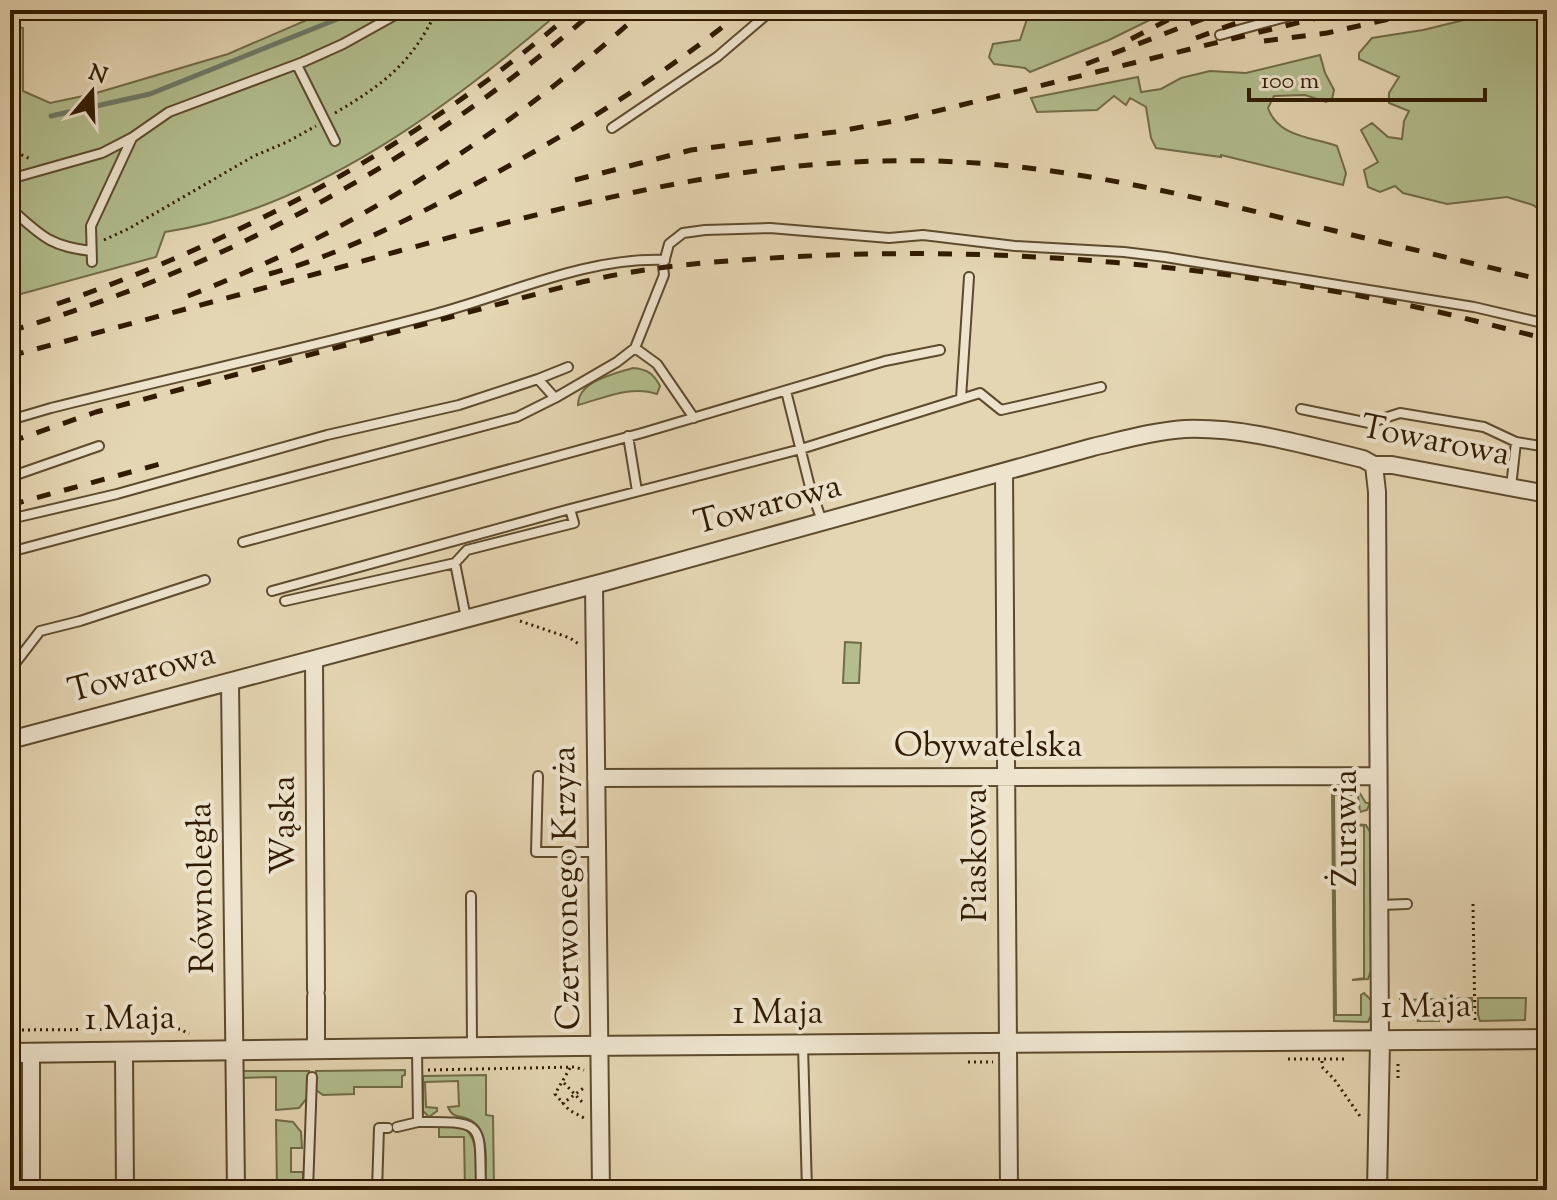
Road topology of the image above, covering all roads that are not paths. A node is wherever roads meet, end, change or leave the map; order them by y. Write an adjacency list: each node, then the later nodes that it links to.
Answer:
1 (404, 10): 5 (lane)
2 (772, 10): 6 (lane)
3 (1311, 10): 4 (lane)
4 (1220, 35)
5 (297, 65): 7 (lane); 8 (lane)
6 (612, 128)
7 (133, 137): 9 (lane); 11 (lane)
8 (335, 141)
9 (10, 179)
10 (10, 208): 11 (lane)
11 (91, 247): 13 (lane)
12 (665, 260): 15 (lane); 16 (lane); 26 (lane)
13 (92, 262)
14 (969, 277): 23 (lane)
15 (1547, 324)
16 (635, 348): 22 (lane); 25 (lane)
17 (940, 350): 21 (lane)
18 (568, 367): 19 (lane)
19 (538, 379): 22 (lane); 39 (lane)
20 (1101, 387): 23 (lane)
21 (786, 391): 25 (lane); 31 (lane)
22 (555, 398): 42 (lane)
23 (961, 398): 31 (lane)
24 (1301, 409): 28 (lane)
25 (694, 418): 27 (lane)
26 (10, 420)
27 (628, 436): 36 (lane); 41 (lane)
28 (1516, 442): 30 (lane); 35 (lane)
29 (99, 446): 34 (lane)
30 (1547, 447)
31 (801, 449): 36 (lane); 40 (lane)
32 (1374, 465): 33 (street, Towarowa); 35 (street, Towarowa); 54 (street, Żurawia)
33 (1004, 472): 40 (street, Towarowa); 55 (street, Piaskowa)
34 (10, 477)
35 (1511, 488): 37 (street, Towarowa)
36 (637, 491): 38 (lane)
37 (1547, 494)
38 (570, 509): 43 (lane); 46 (lane)
39 (10, 519)
40 (823, 522): 45 (street, Towarowa)
41 (243, 542)
42 (10, 552)
43 (455, 563): 47 (lane); 48 (lane)
44 (205, 580): 50 (lane)
45 (594, 585): 48 (street, Towarowa); 56 (street, Czerwonego Krzyża)
46 (272, 591)
47 (285, 601)
48 (466, 619): 49 (street, Towarowa)
49 (314, 659): 51 (street, Towarowa); 68 (street, Wąska)
50 (10, 670)
51 (230, 682): 52 (street, Towarowa); 67 (street, Równoległa)
52 (10, 740)
53 (538, 776): 57 (lane)
54 (1378, 776): 55 (street, Obywatelska); 60 (street, Żurawia)
55 (1006, 777): 56 (street, Obywatelska); 72 (street, Piaskowa)
56 (596, 778): 57 (street, Czerwonego Krzyża)
57 (597, 852): 64 (street, Czerwonego Krzyża)
58 (471, 896): 65 (lane)
59 (1407, 904): 60 (lane)
60 (1379, 905): 62 (street, Żurawia)
61 (1547, 1039): 62 (street, 1 Maja)
62 (1380, 1041): 72 (street, 1 Maja); 84 (street, Żurawia)
63 (803, 1045): 64 (street, 1 Maja); 72 (street, 1 Maja); 82 (lane)
64 (599, 1046): 65 (street, 1 Maja); 81 (street, Czerwonego Krzyża)
65 (472, 1048): 66 (street, 1 Maja)
66 (417, 1049): 68 (street, 1 Maja); 74 (lane)
67 (235, 1050): 68 (street, 1 Maja); 69 (street, 1 Maja); 77 (street, Równoległa)
68 (316, 1050)
69 (124, 1052): 71 (street, 1 Maja); 76 (street)
70 (10, 1053): 71 (street, 1 Maja)
71 (31, 1053): 75 (street)
72 (1008, 1053): 83 (street, Piaskowa)
73 (312, 1077): 78 (lane)
74 (418, 1122): 79 (lane); 80 (lane)
75 (31, 1190)
76 (125, 1190)
77 (236, 1190)
78 (308, 1190)
79 (377, 1190)
80 (481, 1190)
81 (601, 1190)
82 (807, 1190)
83 (1009, 1190)
84 (1377, 1190)

